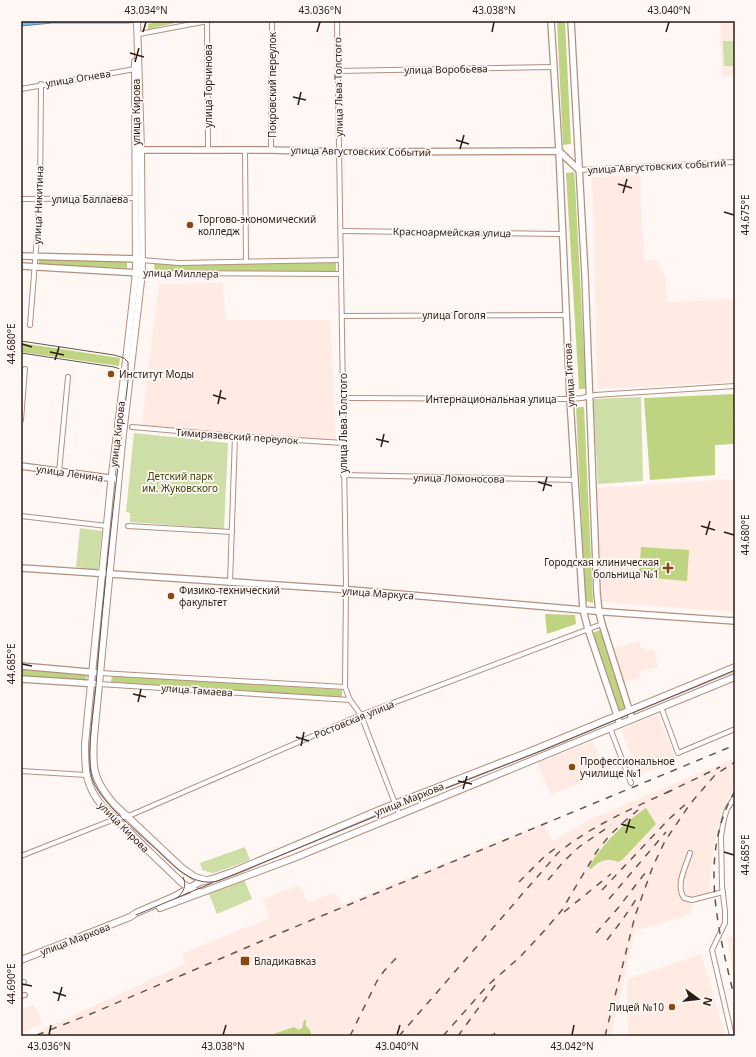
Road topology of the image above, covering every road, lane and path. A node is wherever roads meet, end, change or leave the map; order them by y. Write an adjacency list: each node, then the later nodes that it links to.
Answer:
1 (137, 21): 7 (main road)
2 (208, 21): 7 (street); 14 (street, улица Торчинова)
3 (272, 21): 16 (street, Покровский переулок)
4 (337, 21): 10 (street, улица Льва Толстого)
5 (551, 21): 8 (street, улица Титова)
6 (571, 21): 20 (street, улица Титова)
7 (138, 33): 9 (main road, улица Кирова); 13 (main road, улица Кирова)
8 (554, 67): 10 (street, улица Воробьёва); 17 (street, улица Титова)
9 (135, 69): 11 (street, улица Огнева); 13 (main road, улица Кирова)
10 (338, 71): 18 (street, улица Льва Толстого)
11 (41, 84): 12 (street, улица Огнева); 23 (street, улица Никитина)
12 (21, 89)
13 (138, 150): 14 (street, улица Августовских Событий); 21 (main road, улица Кирова); 28 (main road, улица Кирова)
14 (208, 150): 15 (street, улица Августовских Событий)
15 (245, 150): 16 (street, улица Августовских Событий); 30 (street)
16 (271, 150): 18 (street, улица Августовских Событий)
17 (559, 151): 18 (street, улица Августовских Событий); 20 (street, улица Августовских Событий); 25 (street, улица Титова)
18 (340, 152): 24 (street, улица Льва Толстого)
19 (735, 162): 20 (street, улица Августовских событий)
20 (579, 170): 41 (street, улица Титова)
21 (135, 198): 23 (street, улица Баллаева); 28 (main road, улица Кирова)
22 (21, 199): 23 (street, улица Баллаева)
23 (40, 199): 27 (street, улица Никитина)
24 (341, 231): 25 (street, Красноармейская улица); 29 (street, улица Льва Толстого)
25 (562, 234): 35 (street, улица Титова)
26 (21, 256): 27 (street, улица Миллера)
27 (36, 257): 28 (street, улица Миллера); 32 (street, улица Никитина)
28 (139, 259): 30 (street, улица Миллера); 33 (main road, улица Кирова)
29 (341, 260): 30 (street, улица Миллера); 34 (street, улица Льва Толстого)
30 (246, 262)
31 (21, 266): 32 (street, улица Миллера)
32 (35, 267): 33 (street, улица Миллера); 37 (street, улица Никитина)
33 (139, 273): 34 (street, улица Миллера); 51 (main road, улица Кирова); 52 (main road, улица Кирова)
34 (341, 274): 36 (street, улица Льва Толстого)
35 (567, 315): 36 (street, улица Гоголя); 43 (street, улица Титова)
36 (342, 316): 42 (street, улица Льва Толстого)
37 (30, 325)
38 (25, 368): 44 (street)
39 (68, 377): 49 (street)
40 (735, 386): 41 (street, Интернациональная улица)
41 (590, 396): 43 (street, Интернациональная улица); 64 (street, улица Титова)
42 (343, 398): 43 (street, Интернациональная улица); 47 (street, улица Льва Толстого)
43 (570, 399): 53 (street, улица Титова)
44 (21, 420)
45 (132, 427): 46 (street, Тимирязевский переулок)
46 (235, 436): 47 (street, Тимирязевский переулок); 57 (street)
47 (343, 443): 50 (street, улица Льва Толстого)
48 (21, 466): 49 (street, улица Ленина)
49 (59, 472): 51 (street, улица Ленина)
50 (343, 475): 53 (street, улица Ломоносова); 62 (street, улица Льва Толстого)
51 (112, 479): 52 (street, улица Ленина); 55 (main road, улица Кирова)
52 (119, 480): 60 (main road, улица Кирова)
53 (575, 480): 63 (street, улица Титова)
54 (21, 516): 55 (street)
55 (107, 526): 59 (main road, улица Кирова)
56 (128, 526): 57 (street)
57 (232, 532): 61 (street)
58 (21, 568): 59 (street, улица Маркуса)
59 (102, 574): 60 (street, улица Маркуса); 70 (main road, улица Кирова)
60 (109, 574): 61 (street, улица Маркуса); 71 (main road, улица Кирова)
61 (230, 583): 62 (street, улица Маркуса)
62 (346, 590): 63 (street, улица Маркуса); 76 (street, улица Льва Толстого)
63 (583, 610): 64 (street, улица Маркуса); 67 (street, улица Титова)
64 (599, 612): 65 (street, улица Маркуса); 66 (street, улица Титова)
65 (735, 621)
66 (602, 624): 67 (street, Ростовская улица); 79 (street, улица Титова)
67 (588, 629): 80 (street, Ростовская улица); 81 (street, улица Титова)
68 (21, 666): 70 (street, улица Тамаева)
69 (735, 667): 79 (main road, улица Маркова)
70 (92, 672): 71 (street, улица Тамаева); 74 (main road, улица Кирова)
71 (100, 673): 75 (main road, улица Кирова); 76 (street, улица Тамаева)
72 (735, 677): 78 (main road, улица Маркова)
73 (21, 679): 74 (street, улица Тамаева)
74 (91, 683): 75 (street, улица Тамаева); 87 (main road, улица Кирова)
75 (98, 684): 77 (street, улица Тамаева); 92 (main road, улица Кирова)
76 (344, 687): 77 (street, улица Льва Толстого)
77 (350, 700): 80 (street, улица Льва Толстого)
78 (661, 707): 82 (main road, улица Маркова); 85 (street)
79 (630, 711): 81 (main road, улица Маркова); 82 (street, улица Титова)
80 (361, 715): 90 (street, улица Льва Толстого); 92 (street, Ростовская улица)
81 (617, 716): 83 (street, улица Титова); 90 (main road, улица Маркова)
82 (632, 719): 83 (main road, улица Маркова)
83 (620, 724): 84 (main road, улица Маркова)
84 (610, 728): 88 (street); 91 (main road, улица Маркова)
85 (735, 729)
86 (21, 771): 87 (street)
87 (86, 774): 93 (main road, улица Кирова)
88 (631, 783)
89 (735, 797): 100 (street)
90 (395, 804): 91 (street, улица Льва Толстого); 97 (main road, улица Маркова)
91 (399, 814): 99 (main road, улица Маркова)
92 (126, 816): 93 (street, Ростовская улица); 97 (main road, улица Кирова)
93 (115, 819): 95 (street, Ростовская улица); 96 (main road, улица Кирова)
94 (690, 853): 100 (street)
95 (21, 856)
96 (176, 877): 98 (main road, улица Кирова); 101 (main road)
97 (206, 880): 98 (main road, улица Маркова)
98 (189, 888): 99 (main road, улица Кирова); 101 (main road, улица Маркова)
99 (199, 892): 102 (main road, улица Маркова)
100 (724, 892): 104 (street)
101 (173, 897): 102 (main road, улица Маркова)
102 (130, 917): 103 (main road, улица Маркова)
103 (21, 960)
104 (732, 1036)

